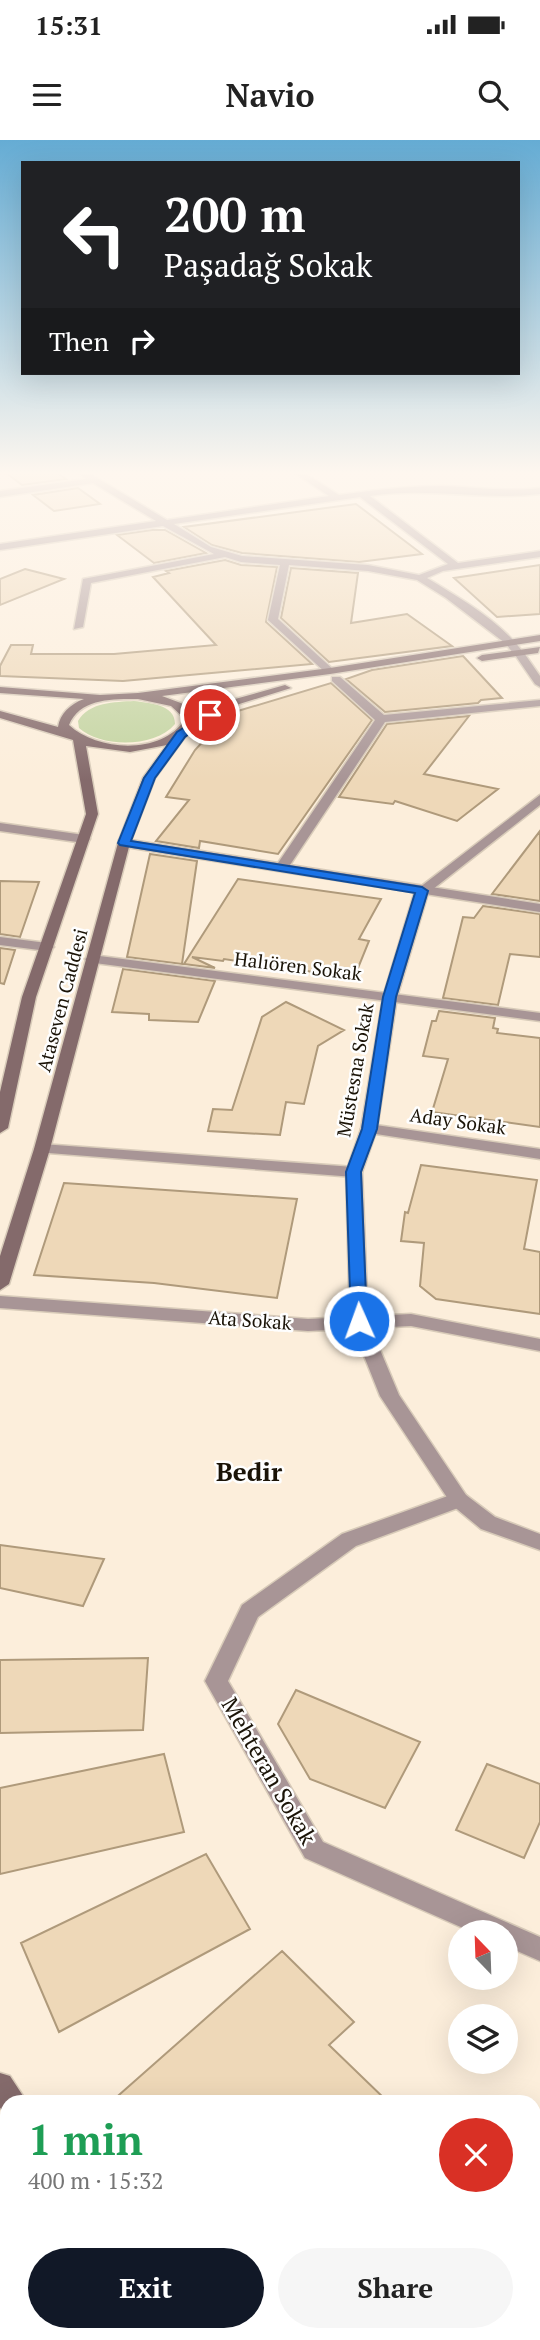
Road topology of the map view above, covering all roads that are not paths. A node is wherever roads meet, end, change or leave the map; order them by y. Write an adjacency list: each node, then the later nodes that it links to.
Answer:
1 (119, 575): 6 (street)
2 (283, 575): 11 (street)
3 (410, 575): 5 (street)
4 (427, 575): 5 (street)
5 (420, 578): 8 (street)
6 (78, 627)
7 (540, 638): 8 (main road, Ataseven Caddesi)
8 (509, 641): 10 (street); 11 (main road, Ataseven Caddesi)
9 (540, 650): 10 (main road, Ataseven Caddesi)
10 (518, 652): 11 (main road, Ataseven Caddesi); 12 (street)
11 (333, 675): 14 (main road, Ataseven Caddesi); 18 (street); 19 (main road, Ataseven Caddesi)
12 (540, 684)
13 (0, 690): 15 (main road)
14 (138, 696): 15 (main road); 19 (main road)
15 (106, 698): 20 (main road)
16 (540, 703): 18 (street)
17 (0, 714): 20 (main road)
18 (381, 719): 25 (street)
19 (185, 731): 20 (main road); 24 (main road, Ataseven Caddesi)
20 (74, 737): 23 (main road)
21 (540, 799): 26 (street)
22 (0, 827): 23 (street)
23 (84, 839): 29 (main road)
24 (124, 843): 25 (street); 30 (main road, Ataseven Caddesi)
25 (281, 868): 26 (street)
26 (422, 891): 27 (street); 31 (street, Müstesna Sokak)
27 (540, 908)
28 (0, 941): 29 (street)
29 (47, 947): 33 (main road)
30 (92, 959): 31 (street, Halıören Sokak); 35 (main road, Ataseven Caddesi)
31 (390, 997): 32 (street, Halıören Sokak); 34 (street, Müstesna Sokak)
32 (540, 1017)
33 (0, 1128)
34 (369, 1129): 36 (street, Aday Sokak); 37 (street, Müstesna Sokak)
35 (42, 1149): 37 (street); 38 (main road, Ataseven Caddesi)
36 (540, 1154)
37 (354, 1172): 40 (street, Müstesna Sokak)
38 (0, 1284)
39 (0, 1302): 40 (street, Ata Sokak)
40 (359, 1321): 41 (street, Ata Sokak); 42 (street, Müstesna Sokak)
41 (540, 1345)
42 (459, 1500): 43 (street, Müstesna Sokak); 44 (street, Mehteran Sokak)
43 (540, 1542)
44 (473, 1920)
45 (518, 1940): 46 (street)
46 (540, 1950)

